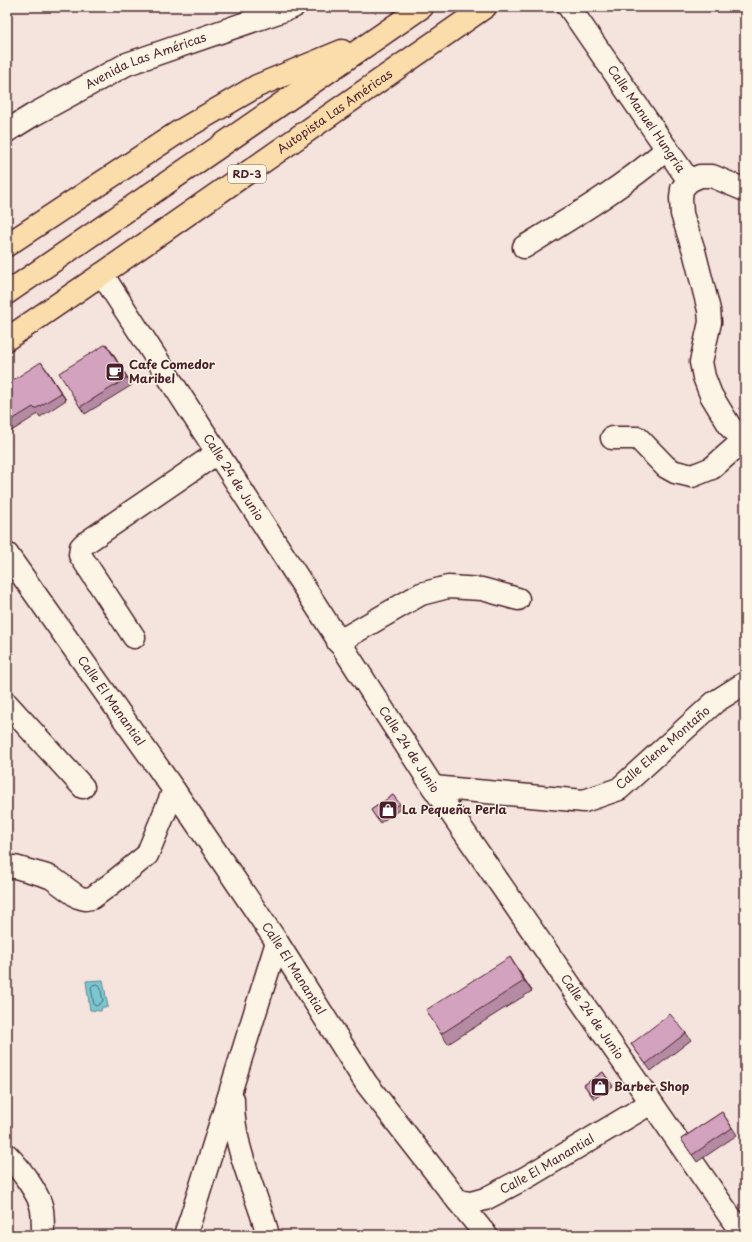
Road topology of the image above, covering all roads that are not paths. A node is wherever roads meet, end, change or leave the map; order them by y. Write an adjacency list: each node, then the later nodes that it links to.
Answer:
1 (293, 7): 6 (street, Avenida Las Américas)
2 (422, 7): 5 (highway)
3 (485, 7): 12 (highway, Autopista Las Américas / RD-3)
4 (569, 7): 7 (street, Calle Manuel Hungría)
5 (380, 36): 10 (highway); 13 (highway)
6 (7, 131)
7 (667, 149): 8 (street, Calle Manuel Hungría); 11 (street)
8 (689, 181): 9 (street, Calle Manuel Hungría); 16 (street)
9 (745, 190)
10 (7, 245)
11 (524, 247)
12 (102, 274): 14 (highway, Autopista Las Américas / RD-3); 17 (street, Calle 24 de Junio)
13 (7, 292)
14 (7, 339)
15 (612, 438): 16 (street)
16 (745, 439)
17 (217, 453): 20 (street); 21 (street, Calle 24 de Junio)
18 (7, 554): 26 (street, Calle El Manantial)
19 (518, 599): 21 (street)
20 (134, 637)
21 (338, 642): 25 (street, Calle 24 de Junio)
22 (745, 683): 25 (street, Calle Elena Montaño)
23 (7, 704): 24 (street)
24 (83, 786)
25 (433, 787): 30 (street, Calle 24 de Junio)
26 (174, 790): 27 (street); 28 (street, Calle El Manantial)
27 (7, 867)
28 (277, 942): 29 (street); 32 (street, Calle El Manantial)
29 (233, 1084): 34 (street); 35 (street)
30 (651, 1103): 32 (street, Calle El Manantial); 37 (street, Calle 24 de Junio)
31 (7, 1155): 33 (street)
32 (458, 1201): 36 (street)
33 (43, 1235)
34 (184, 1235)
35 (268, 1235)
36 (486, 1235)
37 (743, 1235)

